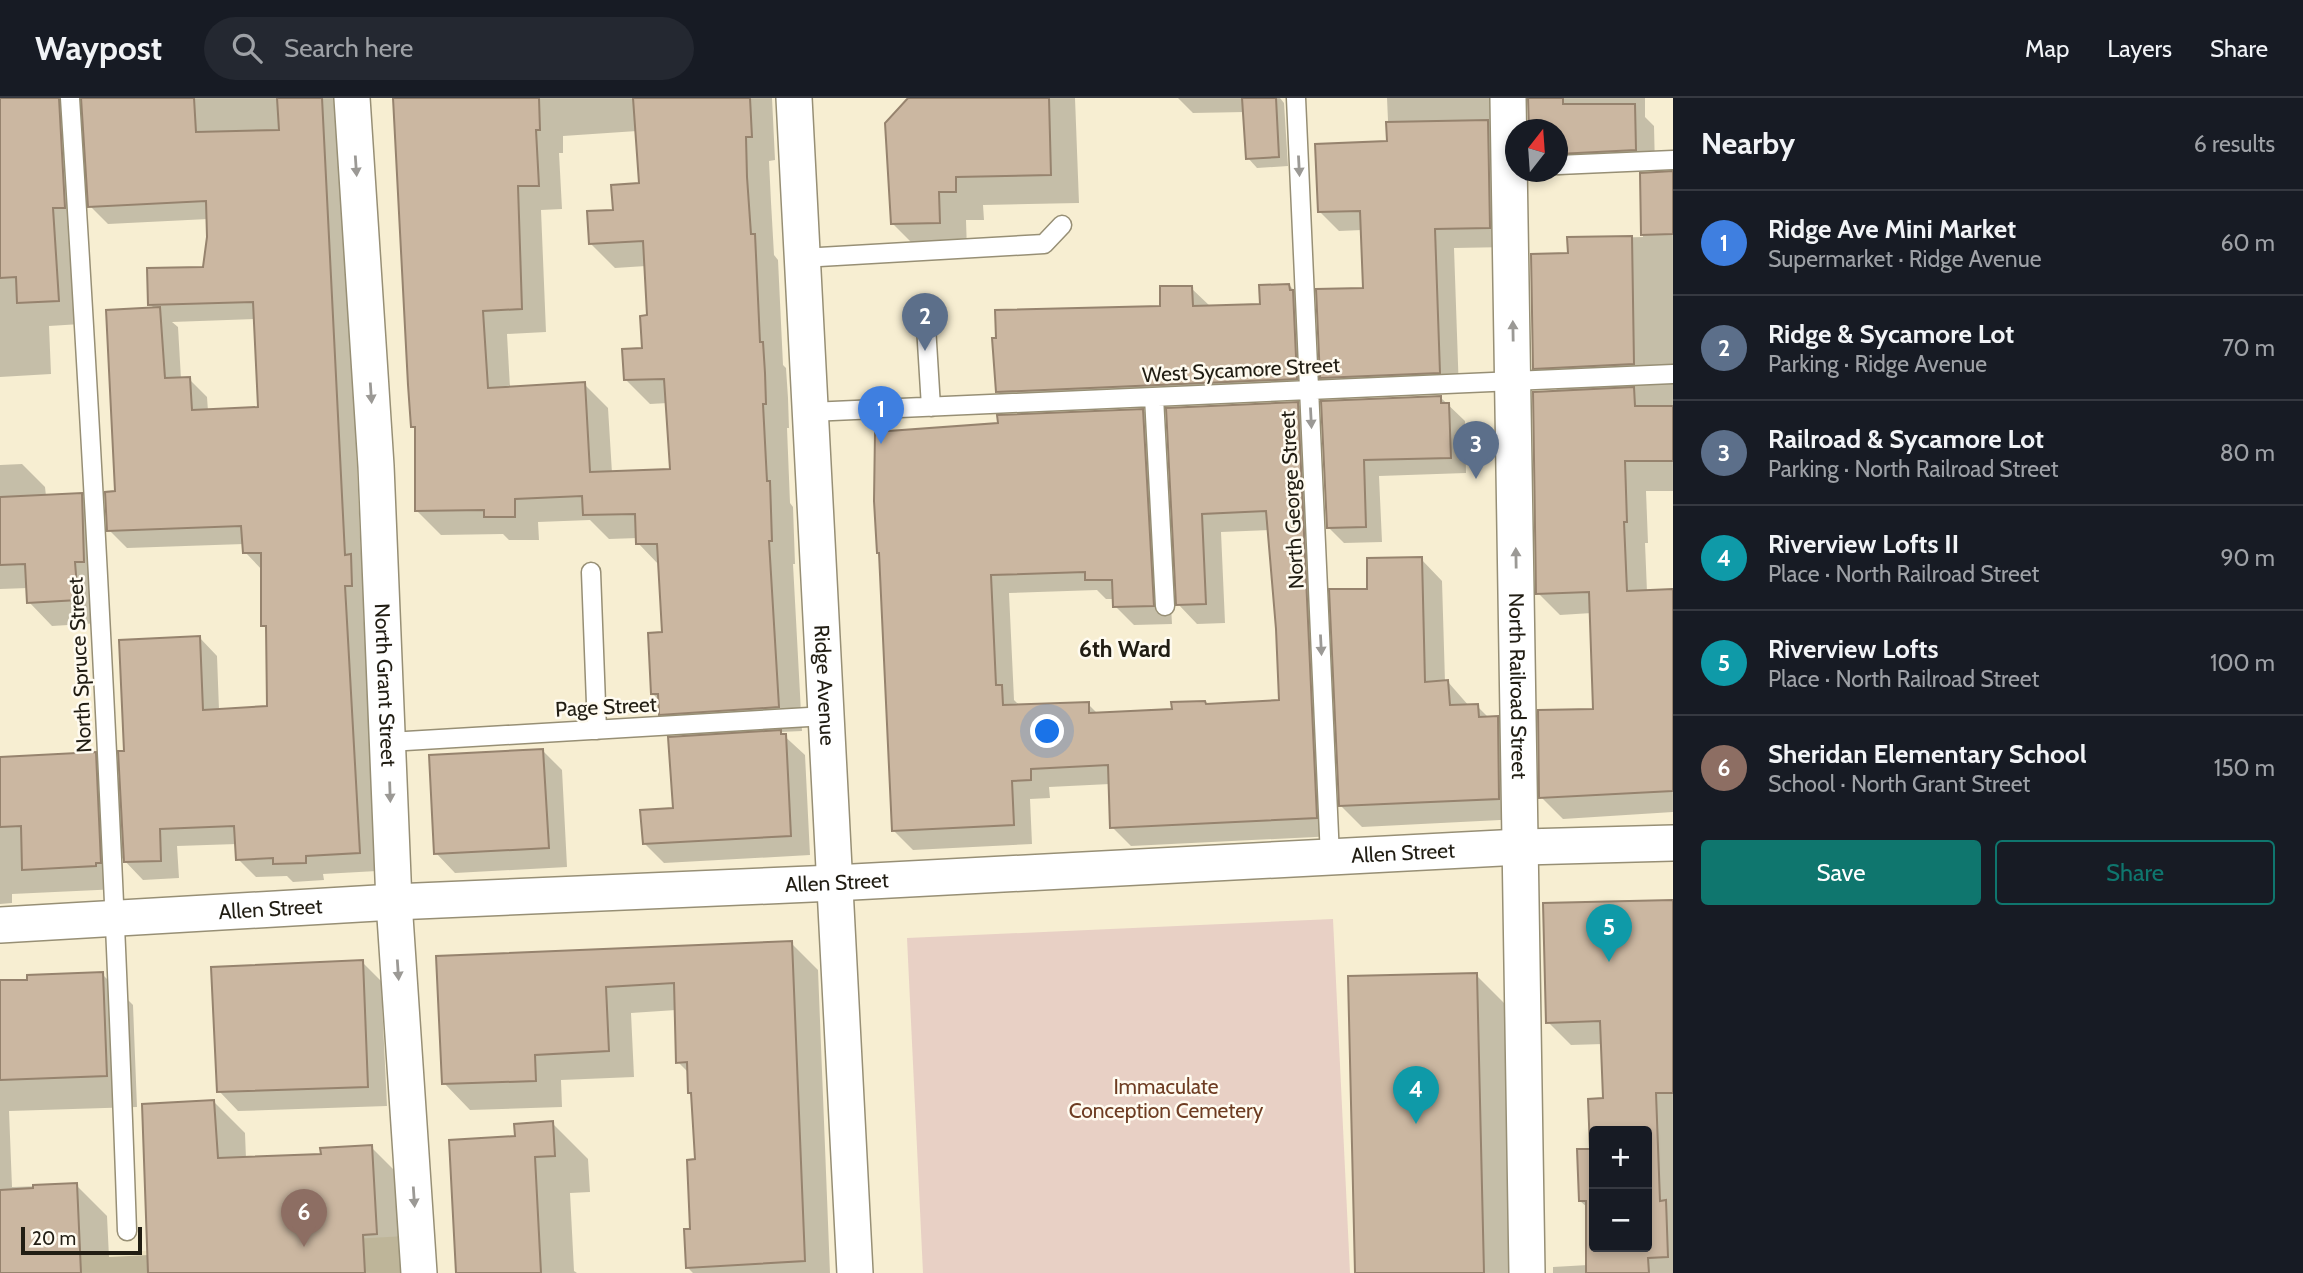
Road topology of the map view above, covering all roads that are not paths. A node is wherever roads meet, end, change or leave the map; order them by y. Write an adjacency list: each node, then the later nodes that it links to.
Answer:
1 (70, 98): 29 (lane, North Spruce Street)
2 (352, 98): 23 (street, North Grant Street, one-way to 23)
3 (794, 98): 11 (street, Ridge Avenue)
4 (1296, 98): 15 (lane, North George Street, one-way to 15)
5 (1508, 98): 6 (street, North Railroad Street)
6 (1510, 119)
7 (1673, 160): 8 (lane)
8 (1568, 165)
9 (1513, 182): 14 (street, North Railroad Street, one-way to 9)
10 (1062, 225): 11 (lane)
11 (802, 258): 18 (street, Ridge Avenue)
12 (926, 326): 17 (lane)
13 (1673, 374): 14 (lane, West Sycamore Street)
14 (1514, 381): 15 (lane, West Sycamore Street); 25 (street, North Railroad Street, one-way to 14)
15 (1310, 389): 16 (lane, West Sycamore Street); 26 (lane, North George Street, one-way to 26)
16 (1154, 397): 17 (lane, West Sycamore Street); 20 (lane)
17 (931, 407): 18 (lane, West Sycamore Street)
18 (810, 412): 21 (street, Ridge Avenue)
19 (591, 572): 22 (lane)
20 (1165, 606)
21 (826, 716): 22 (lane, Page Street); 27 (street, Ridge Avenue)
22 (597, 730): 23 (lane, Page Street)
23 (389, 742): 28 (street, North Grant Street, one-way to 28)
24 (1673, 843): 25 (street, Allen Street)
25 (1520, 847): 26 (street, Allen Street); 34 (street, North Railroad Street)
26 (1331, 858): 27 (street, Allen Street)
27 (834, 883): 28 (street, Allen Street); 33 (street, Ridge Avenue)
28 (394, 902): 29 (street, Allen Street); 32 (street, North Grant Street, one-way to 32)
29 (116, 919): 30 (street, Allen Street); 31 (lane, North Spruce Street)
30 (0, 925)
31 (127, 1231)
32 (419, 1273)
33 (855, 1273)
34 (1527, 1273)

